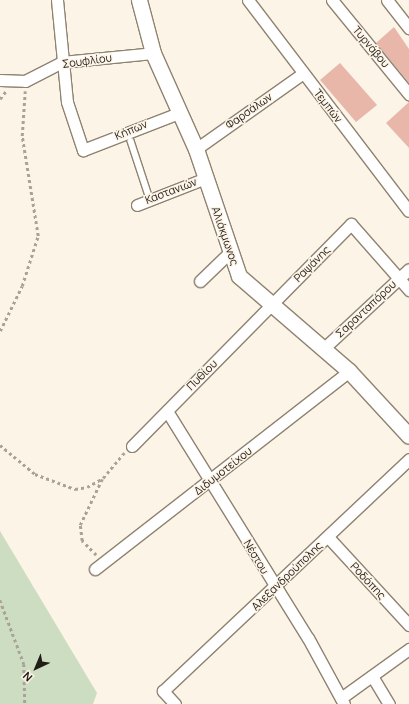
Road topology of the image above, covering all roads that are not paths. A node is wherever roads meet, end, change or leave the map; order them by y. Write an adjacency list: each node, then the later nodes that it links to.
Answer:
1 (57, 0): 8 (street)
2 (139, 0): 7 (street, Αλιάκμωνος)
3 (248, 0): 9 (street, Τεμπών)
4 (332, 0): 11 (street, Τυρνάβου)
5 (388, 0): 6 (street)
6 (409, 28)
7 (153, 53): 8 (street, Σουφλίου); 12 (street, Αλιάκμωνος)
8 (62, 62): 10 (street, Σουφλίου); 12 (street, Κήπων)
9 (302, 74): 14 (street, Φαρσάλων); 18 (street, Τεμπών)
10 (0, 80)
11 (409, 94)
12 (179, 113): 14 (street, Αλιάκμωνος)
13 (131, 141): 16 (lane)
14 (196, 149): 15 (street, Αλιάκμωνος)
15 (206, 178): 16 (street, Καστανιών); 19 (street, Αλιάκμωνος)
16 (150, 199): 17 (street, Καστανιών)
17 (136, 205)
18 (409, 211)
19 (230, 252): 22 (street); 24 (street, Αλιάκμωνος)
20 (409, 269): 21 (street, Σαρανταπόρου)
21 (400, 278): 23 (street); 24 (street, Ραψάνης); 25 (street, Σαρανταπόρου)
22 (200, 281)
23 (409, 290)
24 (272, 304): 25 (street, Αλιάκμωνος); 27 (street, Πυθίου)
25 (323, 349): 26 (street, Αλιάκμωνος)
26 (349, 372): 28 (street, Αλιάκμωνος); 31 (street, Διδυμοτείχου)
27 (167, 411): 29 (street, Πυθίου); 31 (street, Νέστου)
28 (409, 436)
29 (132, 446)
30 (409, 458): 32 (street, Αλεξανδρούπολης)
31 (210, 482): 33 (street, Διδυμοτείχου); 34 (street, Νέστου)
32 (328, 537): 34 (street, Αλεξανδρούπολης); 35 (street, Ροδόπης)
33 (95, 569)
34 (275, 589): 38 (street, Νέστου); 39 (street, Αλεξανδρούπολης)
35 (409, 625)
36 (409, 649): 37 (street)
37 (372, 676): 38 (street); 40 (street)
38 (342, 701)
39 (175, 704)
40 (388, 704)

